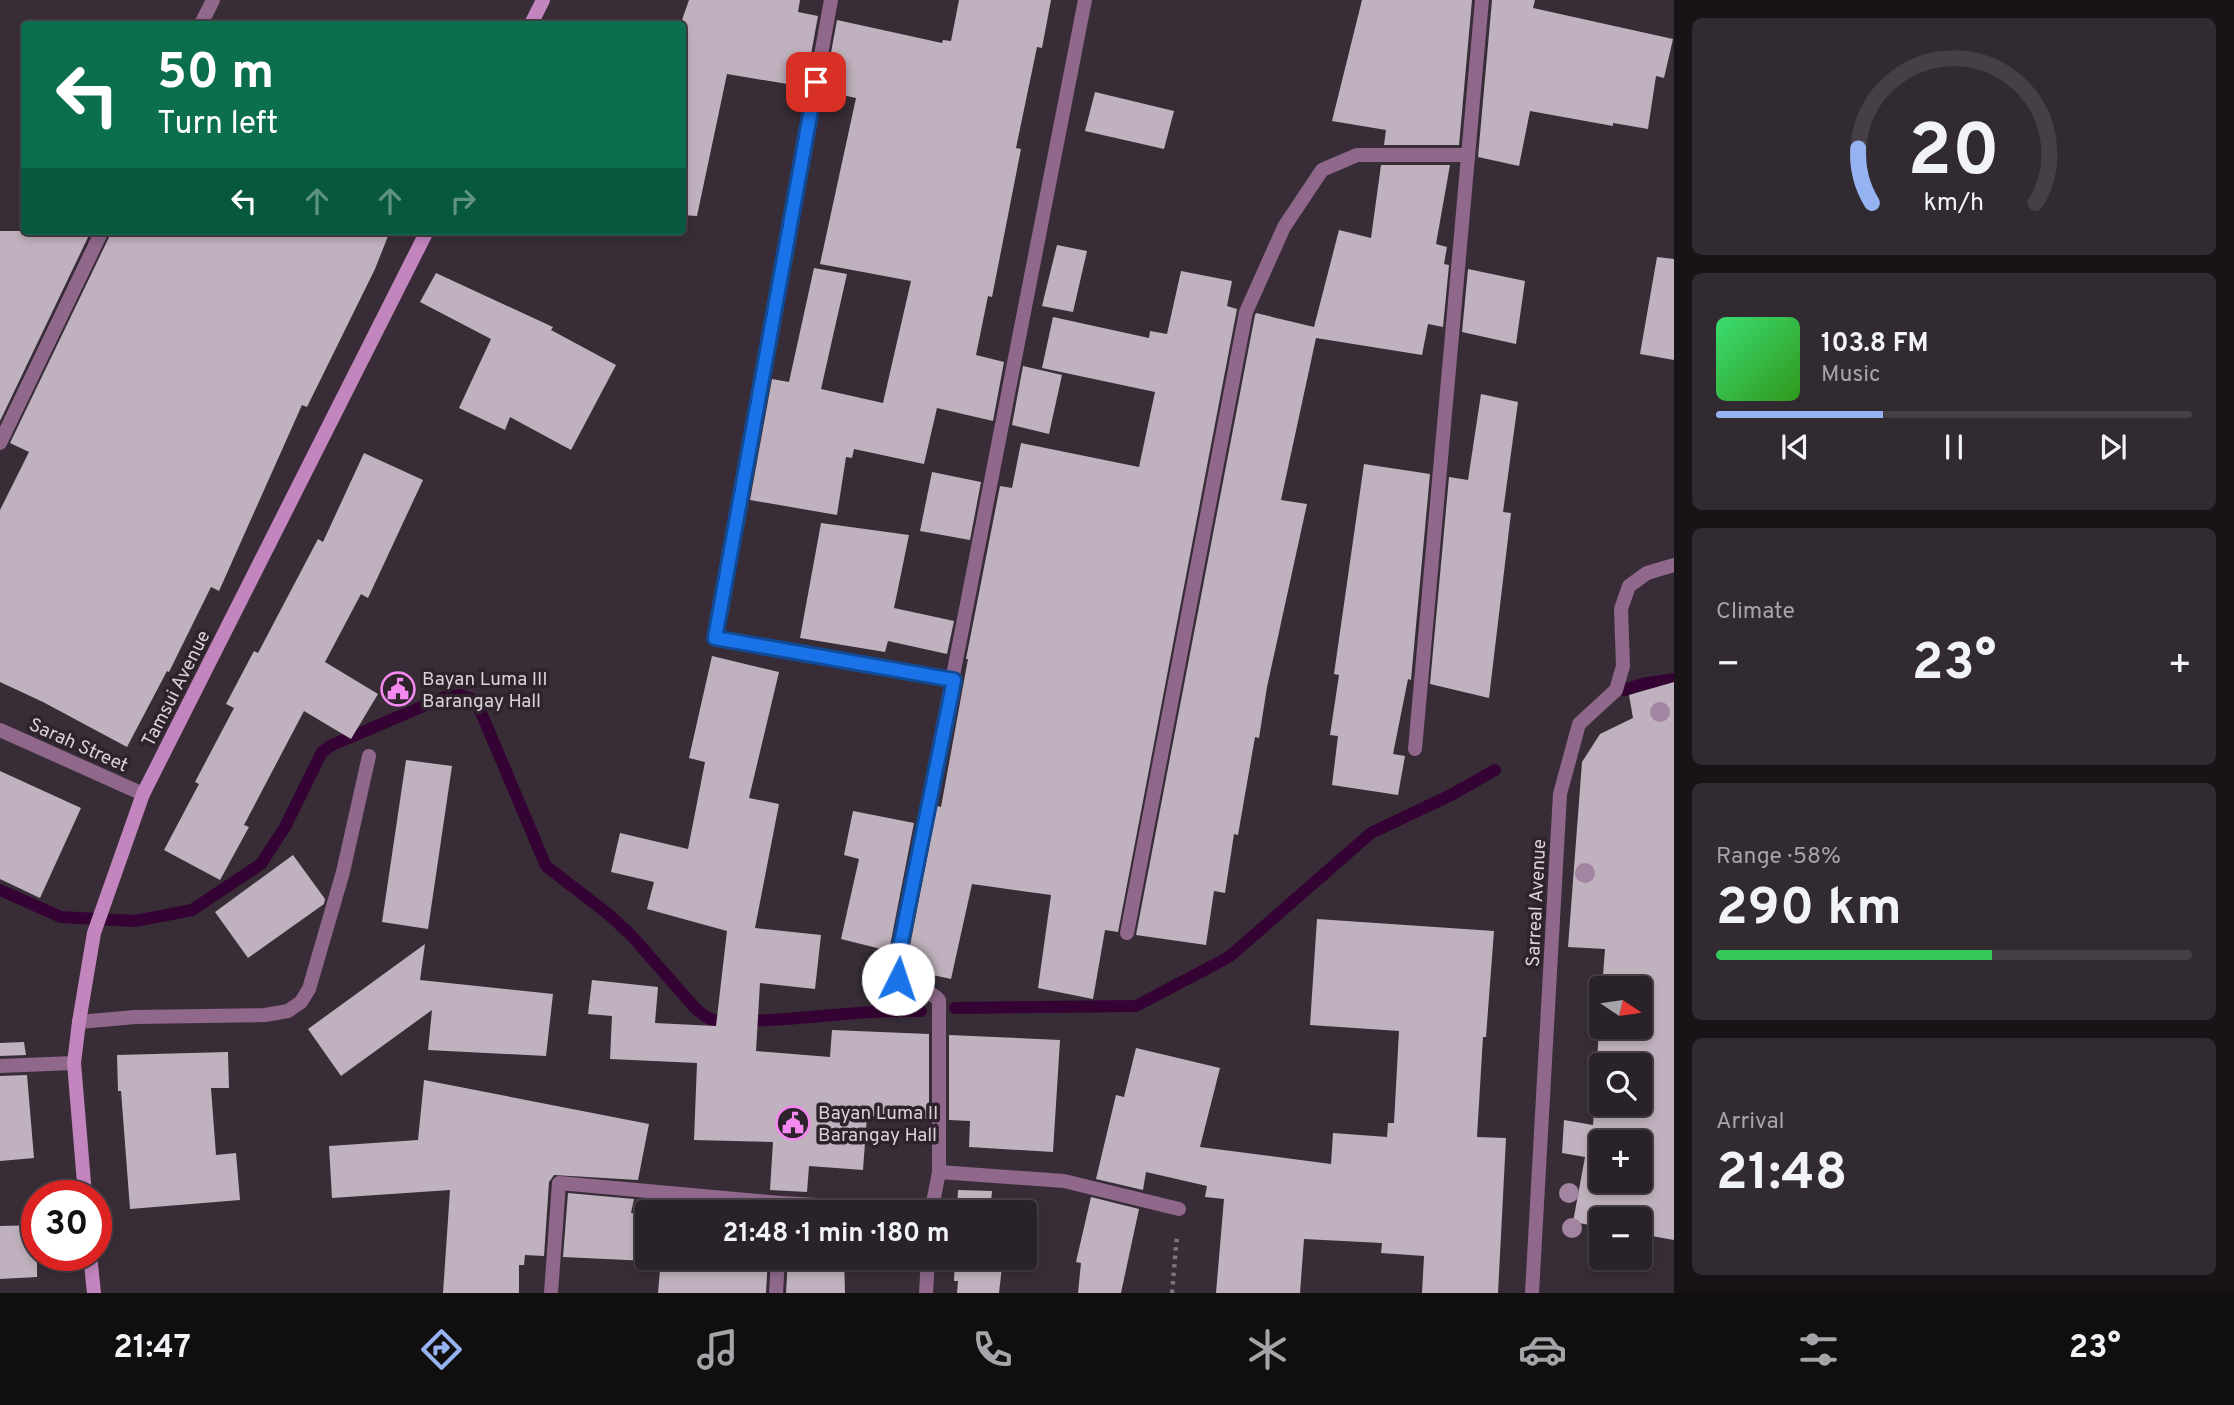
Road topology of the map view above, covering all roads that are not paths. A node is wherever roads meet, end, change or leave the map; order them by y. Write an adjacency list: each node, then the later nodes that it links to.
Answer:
1 (213, 0): 6 (street)
2 (543, 0): 7 (street)
3 (831, 0): 13 (street)
4 (1085, 0): 13 (street)
5 (1482, 0): 8 (street)
6 (202, 21)
7 (532, 21)
8 (1468, 155): 15 (street); 18 (street)
9 (100, 235): 11 (street)
10 (425, 235): 17 (street, Tamsui Avenue)
11 (0, 443)
12 (1674, 565): 34 (street, Sarreal Avenue)
13 (954, 680): 22 (street)
14 (0, 730): 17 (street, Sarah Street)
15 (1415, 749)
16 (369, 756): 19 (street)
17 (143, 793): 19 (street, Tamsui Avenue)
18 (1127, 933)
19 (79, 1023): 20 (street, Tamsui Avenue)
20 (74, 1063): 21 (street); 23 (street, Tamsui Avenue)
21 (0, 1066)
22 (939, 1172): 25 (street); 26 (street)
23 (84, 1180)
24 (709, 1200): 31 (street)
25 (933, 1200)
26 (1180, 1209)
27 (777, 1270): 32 (street)
28 (927, 1270): 33 (street)
29 (91, 1271): 30 (street)
30 (93, 1293)
31 (551, 1293)
32 (776, 1293)
33 (926, 1293)
34 (1532, 1293)

